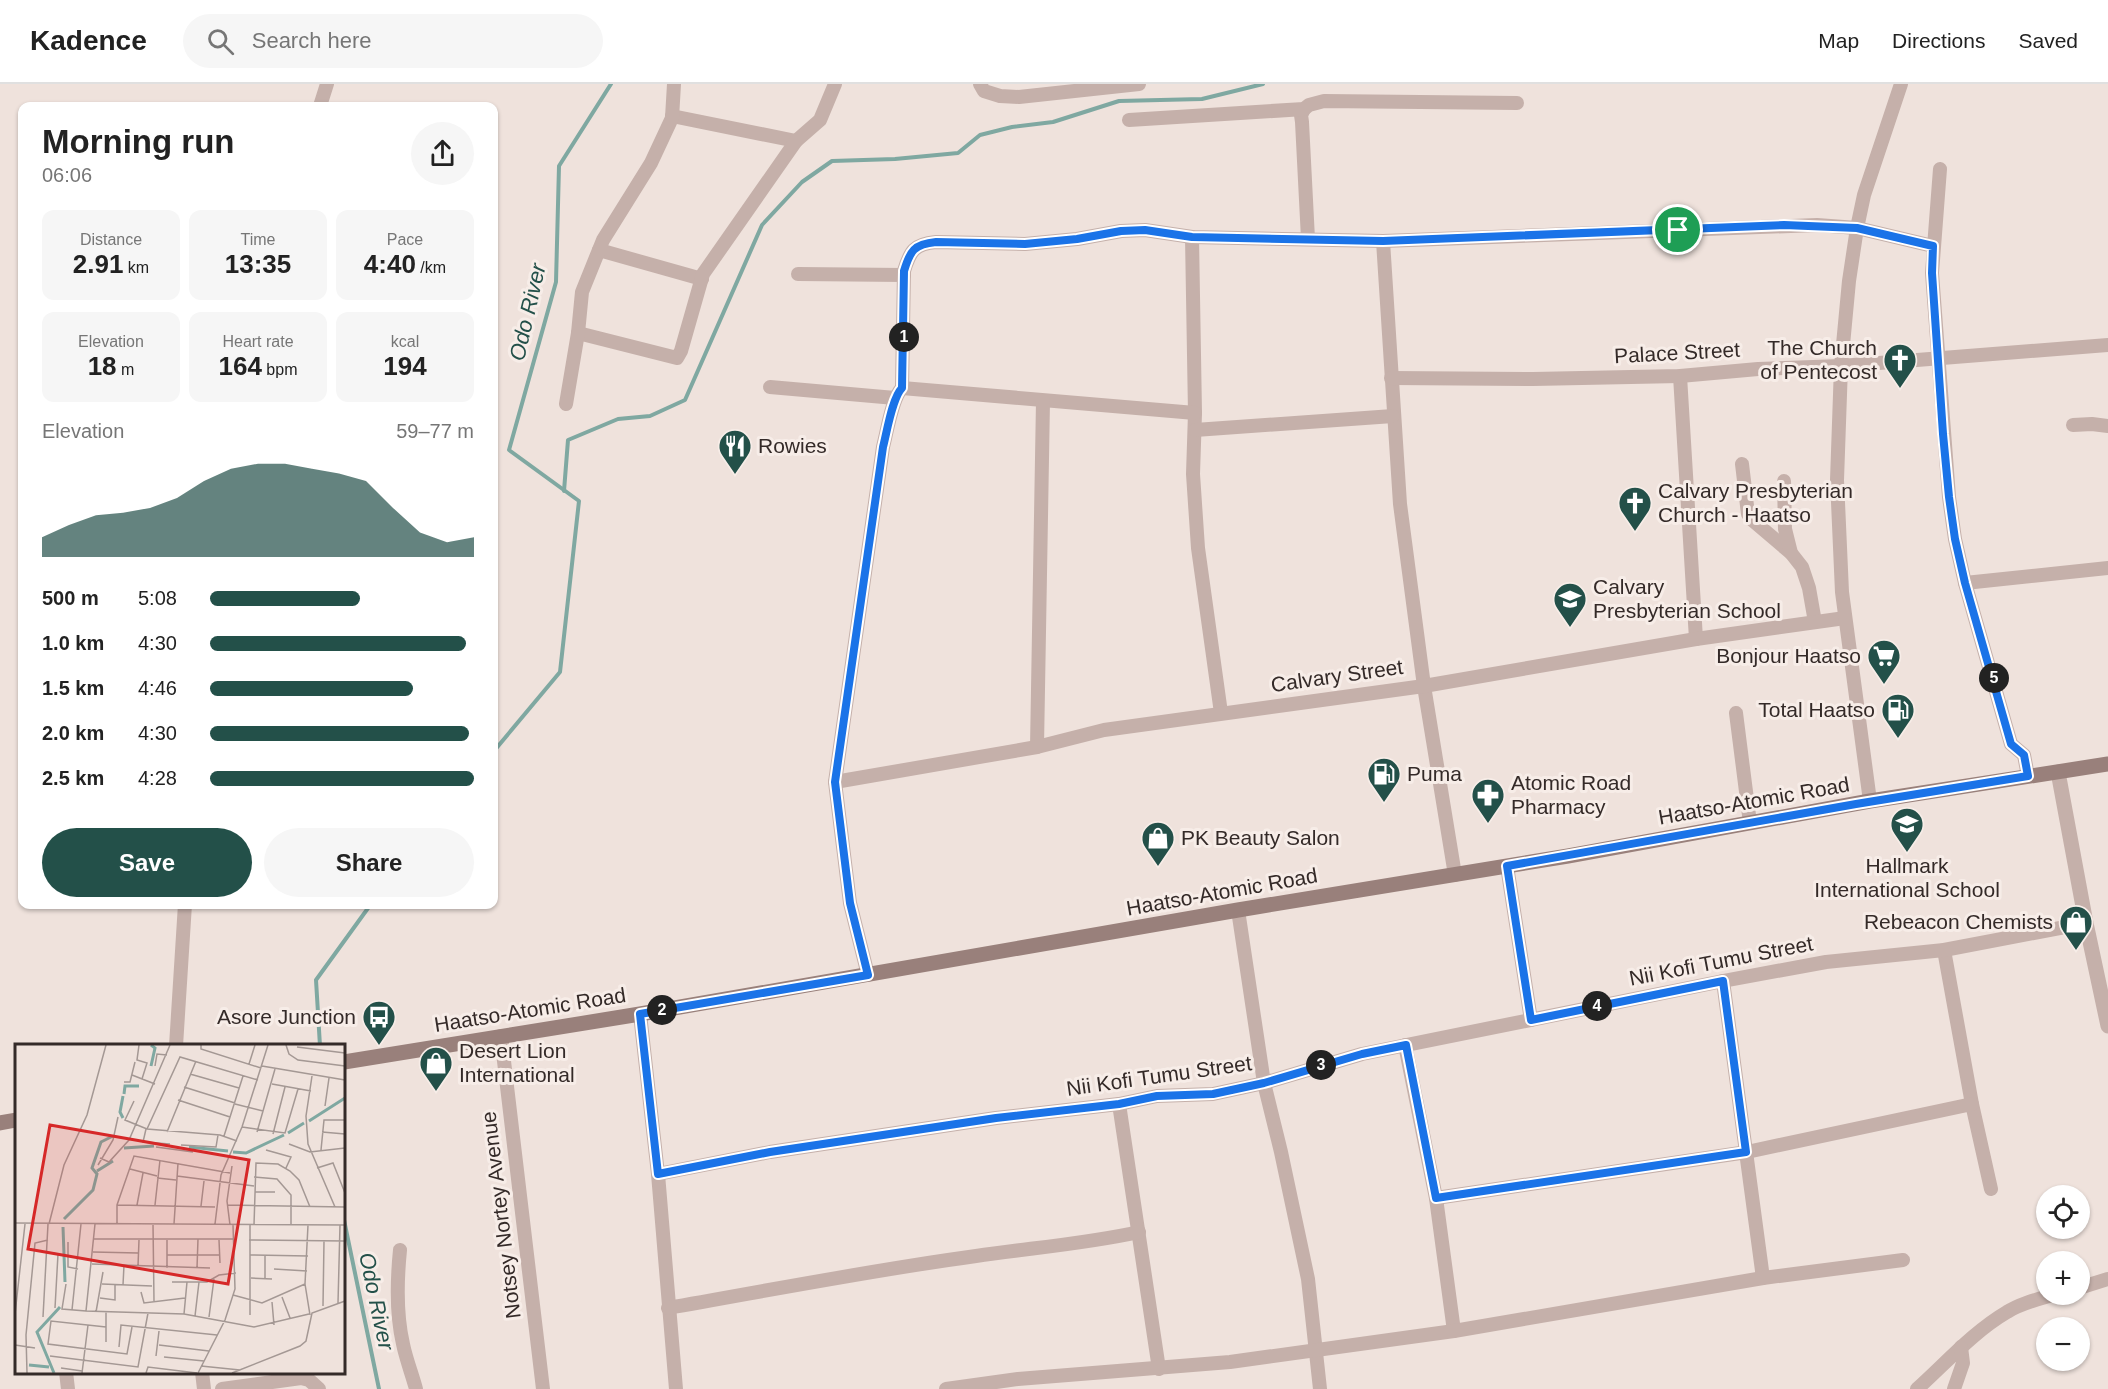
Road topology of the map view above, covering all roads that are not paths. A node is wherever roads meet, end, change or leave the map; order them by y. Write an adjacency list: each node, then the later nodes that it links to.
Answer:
1 (327, 84): 7 (street)
2 (674, 84): 10 (street)
3 (835, 84): 12 (street)
4 (980, 84): 5 (street)
5 (1139, 84)
6 (1901, 84): 14 (street)
7 (321, 102)
8 (1517, 104): 9 (street)
9 (1304, 109): 11 (street); 16 (street)
10 (672, 116): 12 (street); 19 (street)
11 (1129, 120)
12 (796, 141): 22 (street)
13 (1940, 169): 18 (street)
14 (1857, 228): 17 (street); 18 (street); 26 (street)
15 (1192, 237): 16 (street); 21 (street); 33 (street)
16 (1308, 239): 17 (street)
17 (1383, 241): 28 (street)
18 (1933, 246): 25 (street)
19 (599, 250): 22 (street); 23 (street)
20 (798, 274): 21 (street)
21 (904, 275): 30 (street)
22 (702, 279): 23 (street)
23 (578, 333): 32 (street)
24 (2108, 345): 25 (street, Palace Street)
25 (1939, 359): 26 (street, Palace Street); 42 (street)
26 (1841, 366): 27 (street, Palace Street); 43 (street)
27 (1680, 376): 28 (street, Palace Street); 45 (street)
28 (1391, 378): 34 (street)
29 (770, 387): 30 (street)
30 (898, 393): 31 (street); 53 (street)
31 (1043, 401): 33 (street); 49 (street)
32 (566, 404)
33 (1195, 413): 37 (street)
34 (1393, 416): 37 (street); 46 (street)
35 (2073, 425): 36 (street)
36 (2108, 426)
37 (1195, 430): 47 (street)
38 (1742, 464): 40 (street)
39 (1784, 480): 40 (street)
40 (1791, 553): 44 (street)
41 (2108, 568): 42 (street)
42 (1965, 583): 52 (street)
43 (1845, 618): 44 (street, Calvary Street); 54 (street)
44 (1815, 622): 45 (street, Calvary Street)
45 (1696, 639): 46 (street, Calvary Street)
46 (1424, 686): 47 (street, Calvary Street); 57 (street)
47 (1221, 713): 49 (street, Calvary Street)
48 (1736, 713): 55 (street)
49 (1037, 747): 53 (street, Calvary Street)
50 (2108, 764): 51 (main road, Haatso-Atomic Road)
51 (2058, 772): 52 (main road, Haatso-Atomic Road); 60 (street)
52 (2028, 776): 54 (main road, Haatso-Atomic Road)
53 (835, 782): 62 (street)
54 (1870, 801): 55 (main road, Haatso-Atomic Road)
55 (1750, 823): 56 (main road, Haatso-Atomic Road)
56 (1507, 866): 57 (main road, Haatso-Atomic Road); 65 (street)
57 (1455, 875): 59 (main road, Haatso-Atomic Road)
58 (185, 909): 68 (street)
59 (1238, 910): 62 (main road, Haatso-Atomic Road); 71 (street)
60 (2086, 924): 61 (street, Nii Kofi Tumu Street); 66 (street)
61 (1944, 950): 63 (street, Nii Kofi Tumu Street); 73 (street)
62 (868, 975): 64 (main road, Haatso-Atomic Road)
63 (1723, 981): 65 (street, Nii Kofi Tumu Street); 76 (street)
64 (640, 1014): 67 (main road, Haatso-Atomic Road); 77 (street)
65 (1531, 1020): 69 (street, Nii Kofi Tumu Street)
66 (2108, 1026)
67 (501, 1036): 70 (main road, Haatso-Atomic Road); 101 (street, Notsey Nortey Avenue)
68 (176, 1044)
69 (1406, 1045): 71 (street, Nii Kofi Tumu Street); 79 (street)
70 (345, 1062)
71 (1264, 1083): 72 (street, Nii Kofi Tumu Street); 90 (street)
72 (1119, 1104): 77 (street, Nii Kofi Tumu Street); 80 (street)
73 (1972, 1104): 76 (street); 78 (street)
74 (15, 1120): 75 (main road)
75 (0, 1123)
76 (1746, 1152): 79 (street); 83 (street)
77 (658, 1174): 87 (street)
78 (1991, 1189)
79 (1436, 1198): 88 (street)
80 (1139, 1232): 87 (street); 91 (street)
81 (400, 1250): 100 (street)
82 (1903, 1260): 83 (street)
83 (1763, 1278): 88 (street)
84 (2108, 1279): 85 (street)
85 (2090, 1285)
86 (2036, 1300): 89 (street)
87 (669, 1308): 102 (street)
88 (1454, 1331): 90 (street)
89 (1961, 1347): 94 (street); 106 (street)
90 (1315, 1349): 91 (street); 104 (street)
91 (1159, 1369): 95 (street)
92 (66, 1374): 96 (street)
93 (202, 1374): 97 (street)
94 (1928, 1379): 105 (street); 106 (street)
95 (1019, 1384): 103 (street)
96 (68, 1389)
97 (204, 1389)
98 (222, 1389): 99 (street)
99 (319, 1389)
100 (416, 1389)
101 (543, 1389)
102 (676, 1389)
103 (946, 1389)
104 (1320, 1389)
105 (1917, 1389)
106 (1954, 1389)

